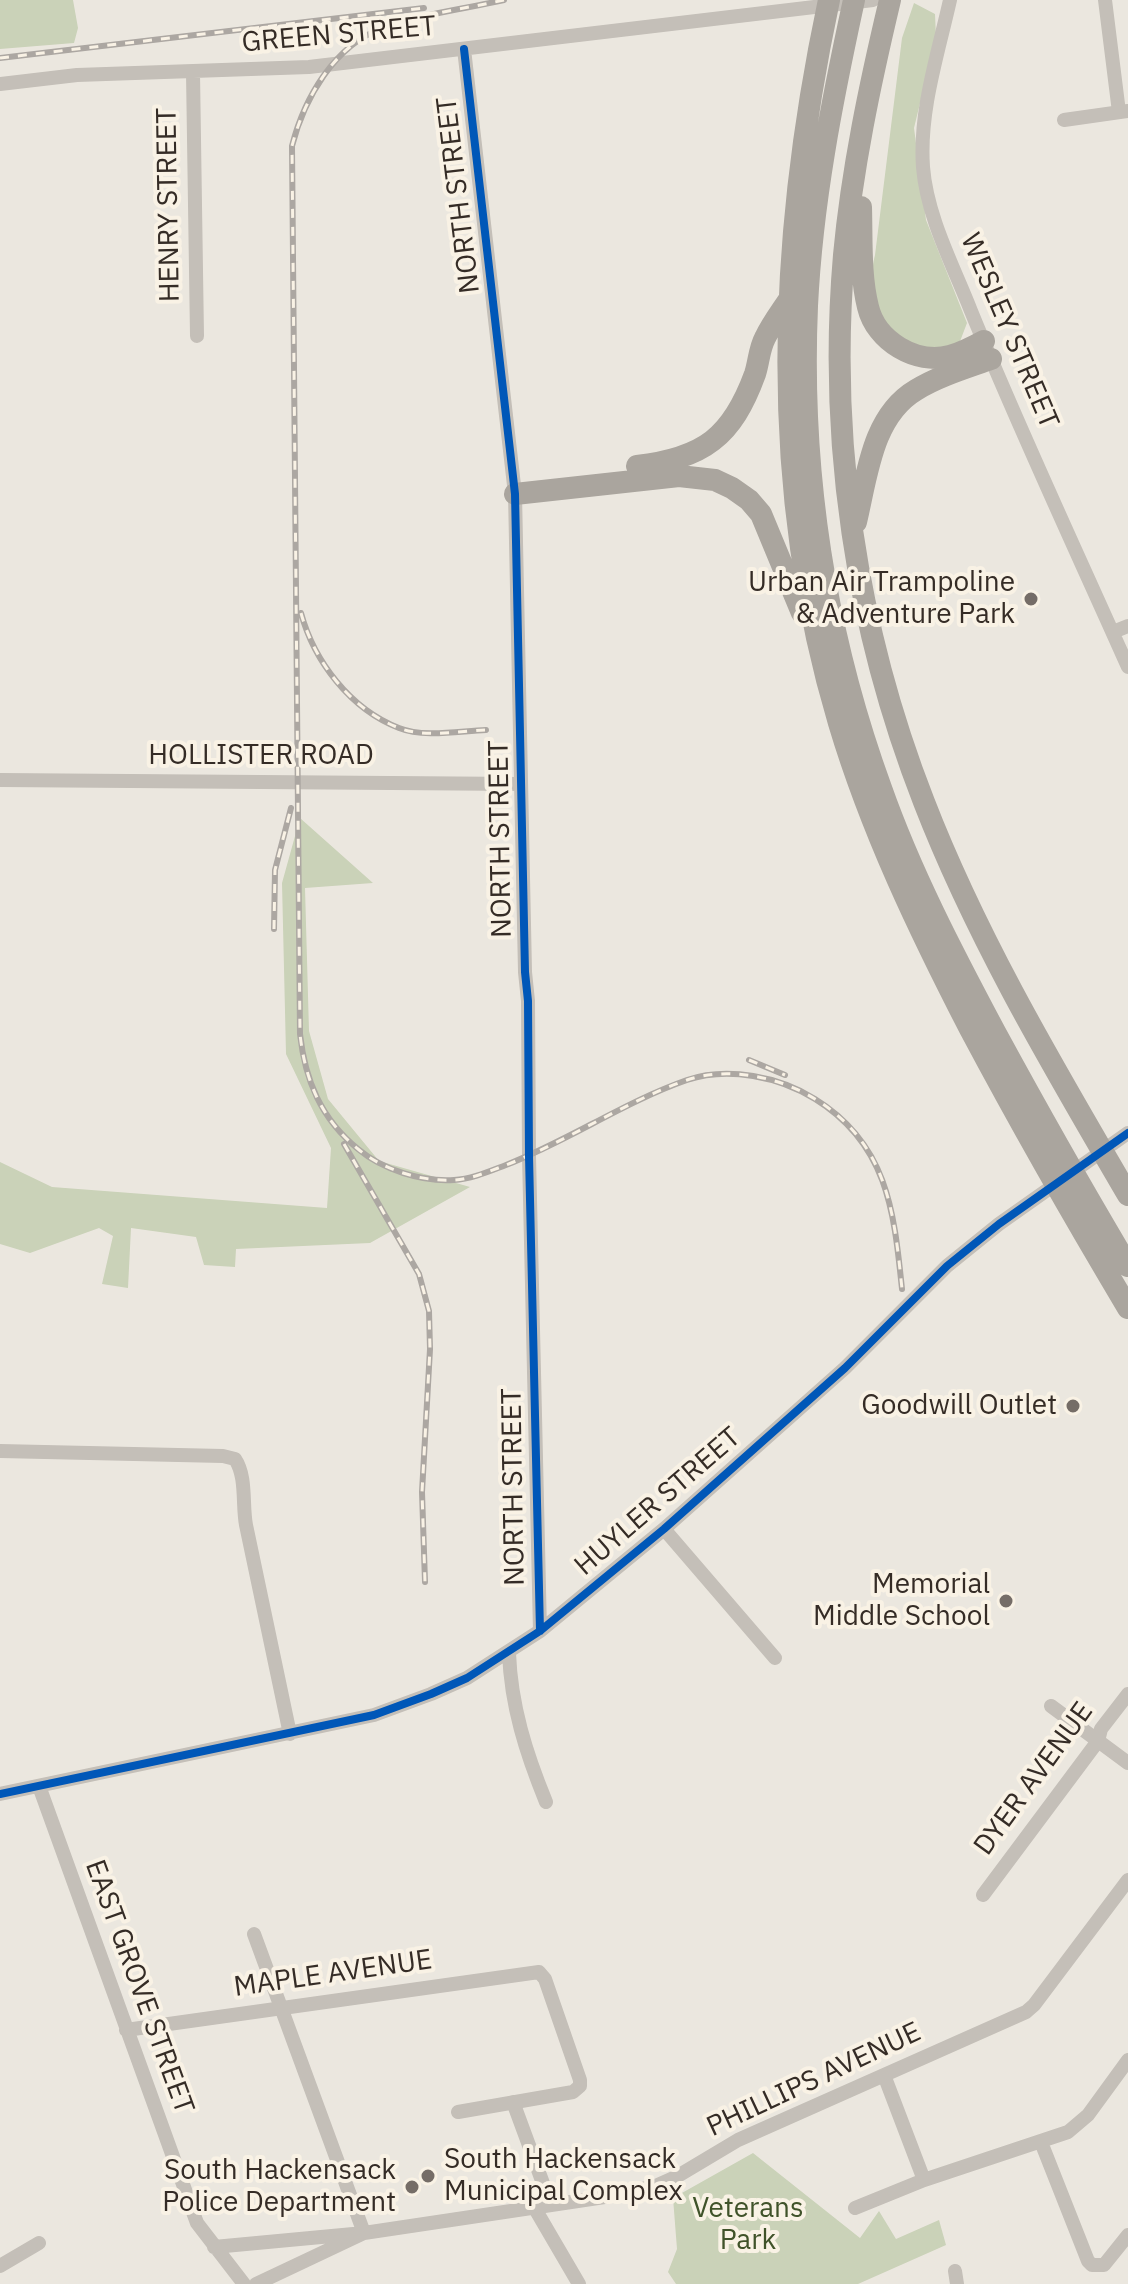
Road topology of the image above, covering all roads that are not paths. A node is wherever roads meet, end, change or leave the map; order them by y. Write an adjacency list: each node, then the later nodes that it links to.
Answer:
1 (829, 0): 14 (highway)
2 (854, 0): 7 (highway)
3 (871, 0): 7 (highway); 8 (street, GREEN STREET)
4 (890, 0): 7 (highway)
5 (950, 0): 16 (street, WESLEY STREET)
6 (1105, 0): 11 (street)
7 (865, 27): 13 (highway); 27 (highway); 28 (highway)
8 (464, 49): 9 (street, GREEN STREET); 17 (street, NORTH STREET)
9 (193, 73): 10 (street, GREEN STREET); 15 (street, HENRY STREET)
10 (0, 84)
11 (1124, 111): 12 (street)
12 (1064, 120)
13 (858, 150): 16 (highway); 18 (highway)
14 (788, 300): 17 (highway); 22 (highway)
15 (197, 336)
16 (988, 350): 18 (highway); 20 (street, WESLEY STREET)
17 (515, 487): 22 (highway); 24 (street, NORTH STREET)
18 (852, 535): 26 (highway)
19 (1128, 626): 20 (street)
20 (1113, 632): 21 (street, WESLEY STREET)
21 (1128, 667)
22 (826, 676): 29 (highway)
23 (0, 780): 24 (street, HOLLISTER ROAD)
24 (521, 784): 32 (street, NORTH STREET)
25 (1128, 1133): 31 (street, HUYLER STREET)
26 (1128, 1195)
27 (1128, 1238)
28 (1128, 1266)
29 (1128, 1308)
30 (0, 1451): 37 (street)
31 (664, 1529): 32 (street, HUYLER STREET); 34 (street)
32 (540, 1631): 33 (street, HUYLER STREET)
33 (509, 1653): 37 (street, HUYLER STREET); 42 (street)
34 (775, 1658)
35 (1128, 1694): 38 (street, DYER AVENUE)
36 (1051, 1706): 38 (street)
37 (290, 1734): 40 (street, HUYLER STREET)
38 (1098, 1741): 39 (street); 44 (street, DYER AVENUE)
39 (1128, 1763)
40 (39, 1786): 41 (street, HUYLER STREET); 47 (street, EAST GROVE STREET)
41 (0, 1794)
42 (546, 1802)
43 (1128, 1880): 49 (street, PHILLIPS AVENUE)
44 (983, 1895)
45 (254, 1934): 46 (street)
46 (281, 2008): 47 (street, MAPLE AVENUE); 50 (street, MAPLE AVENUE); 57 (street)
47 (126, 2030): 60 (street, EAST GROVE STREET)
48 (1128, 2060): 52 (street)
49 (884, 2075): 53 (street); 54 (street, PHILLIPS AVENUE)
50 (513, 2102): 51 (street); 54 (street)
51 (458, 2112)
52 (1041, 2142): 53 (street); 58 (street)
53 (924, 2180): 56 (street)
54 (551, 2205): 55 (street, PHILLIPS AVENUE)
55 (534, 2207): 57 (street, PHILLIPS AVENUE); 64 (street)
56 (855, 2208)
57 (364, 2233): 60 (street, PHILLIPS AVENUE); 63 (street, PHILLIPS AVENUE)
58 (1128, 2235)
59 (39, 2243): 61 (street)
60 (214, 2247): 62 (street, EAST GROVE STREET)
61 (0, 2266)
62 (244, 2284)
63 (256, 2284)
64 (579, 2284)

